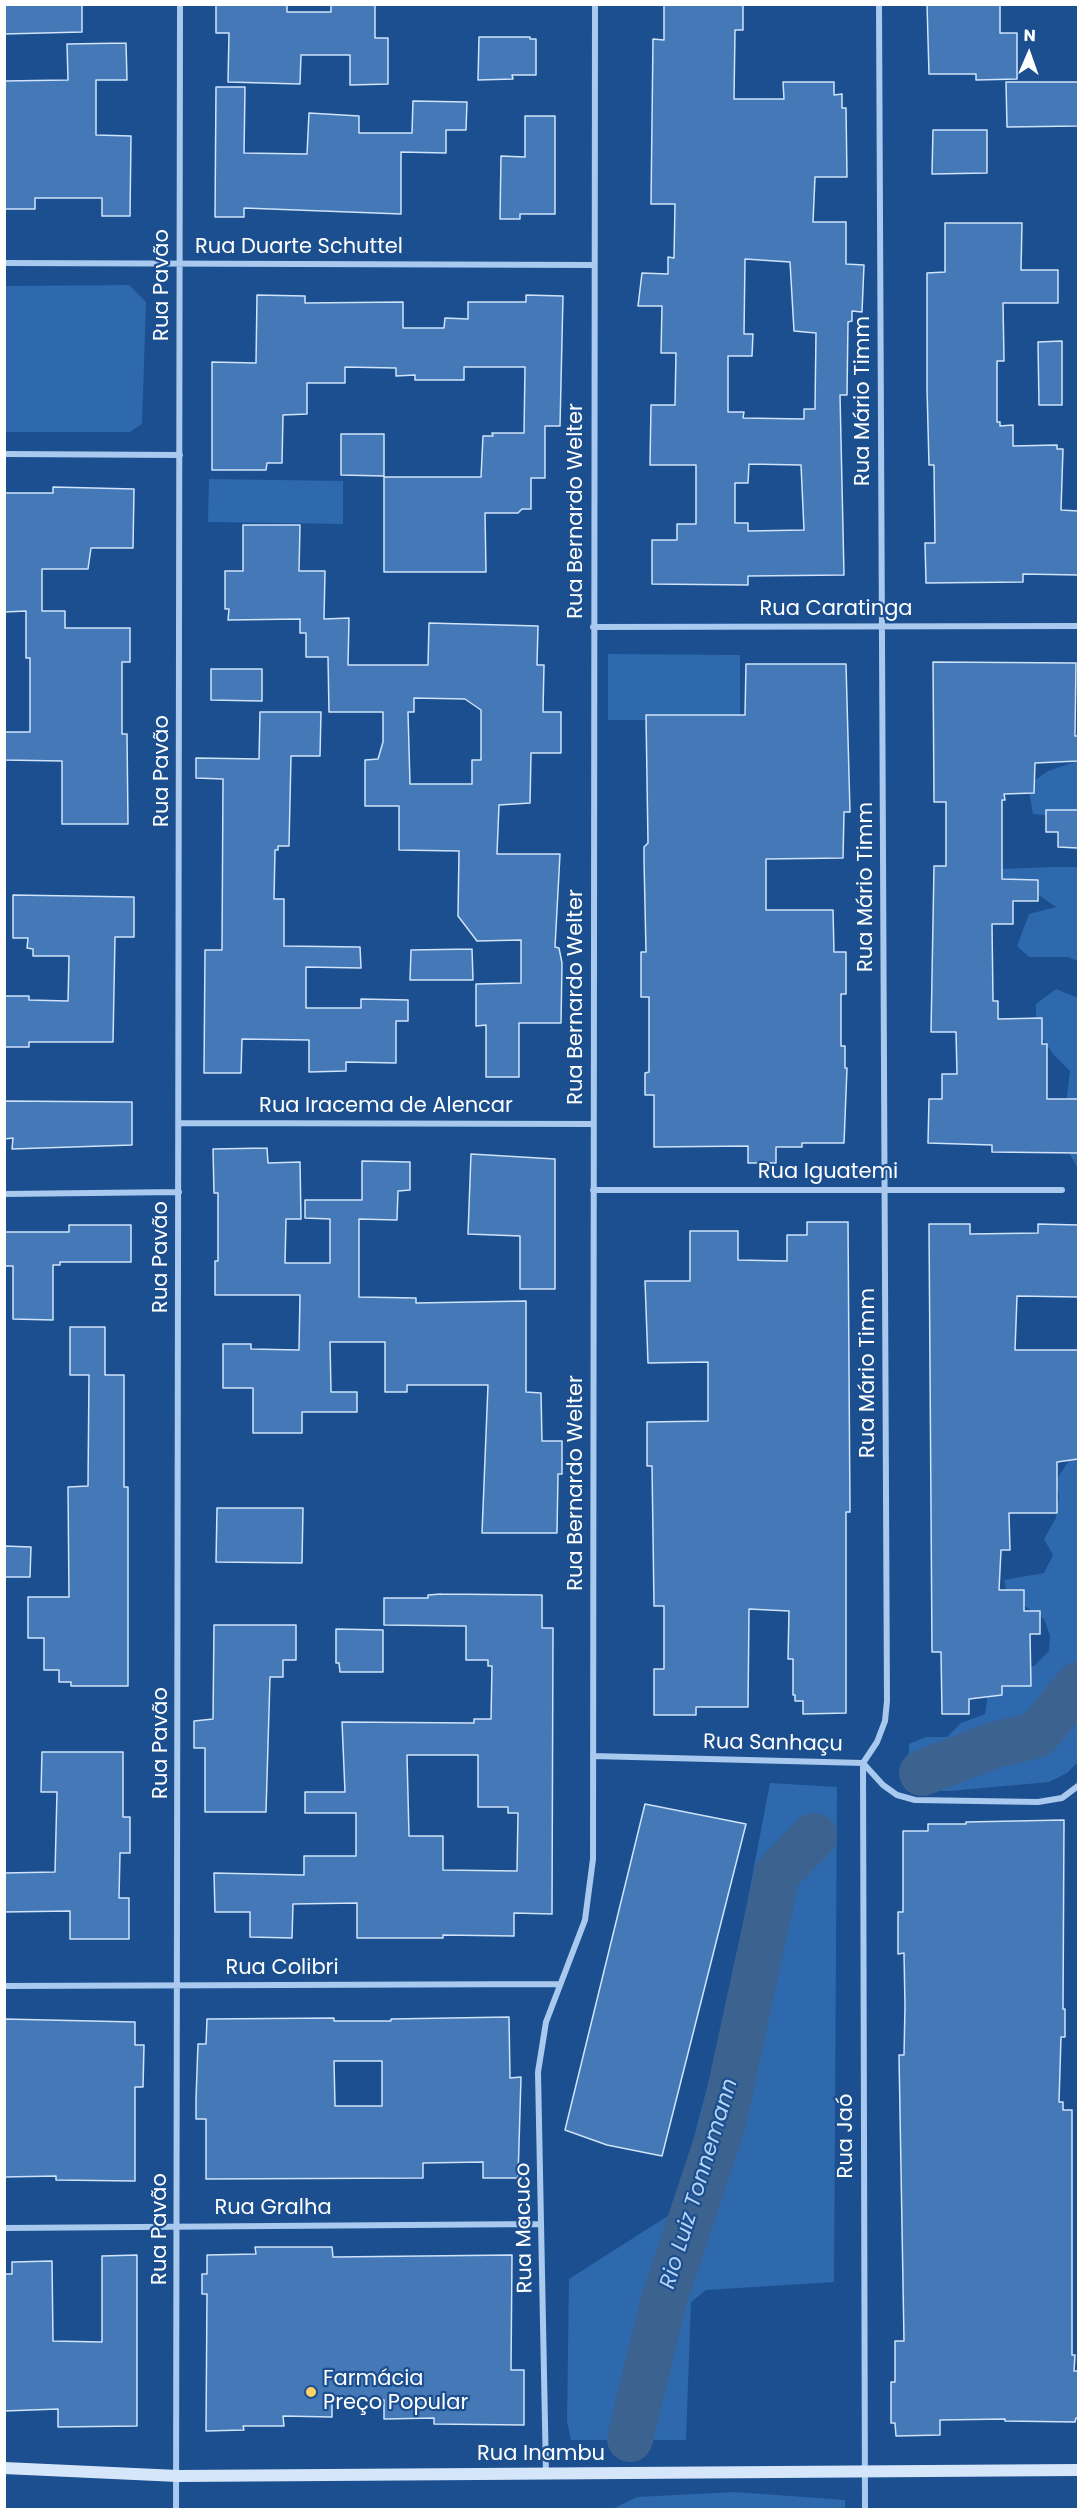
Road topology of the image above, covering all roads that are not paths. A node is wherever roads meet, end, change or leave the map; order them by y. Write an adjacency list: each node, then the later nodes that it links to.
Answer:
1 (180, 4): 5 (street, Rua Pavão)
2 (595, 4): 6 (street, Rua Bernardo Welter)
3 (879, 4): 11 (street, Rua Mário Timm)
4 (4, 263): 5 (street, Rua Duarte Schuttel)
5 (180, 264): 6 (street, Rua Duarte Schuttel); 8 (street, Rua Pavão)
6 (593, 265): 10 (street, Rua Bernardo Welter)
7 (4, 454): 8 (street)
8 (180, 455): 12 (street, Rua Pavão)
9 (1078, 626): 11 (street, Rua Caratinga)
10 (593, 627): 11 (street, Rua Caratinga); 13 (street, Rua Bernardo Welter)
11 (882, 627): 15 (street, Rua Mário Timm)
12 (179, 1123): 13 (street, Rua Iracema de Alencar); 17 (street, Rua Pavão)
13 (593, 1124): 14 (street, Rua Bernardo Welter)
14 (593, 1190): 15 (street, Rua Iguatemi); 19 (street, Rua Bernardo Welter)
15 (884, 1190): 16 (street, Rua Iguatemi); 20 (street, Rua Mário Timm)
16 (1062, 1190)
17 (179, 1192): 18 (street); 24 (street, Rua Pavão)
18 (4, 1194)
19 (593, 1756): 20 (street, Rua Sanhaçu); 22 (street, Rua Bernardo Welter)
20 (863, 1763): 21 (street, Rua Sanhaçu); 30 (street, Rua Jaó)
21 (1078, 1786)
22 (560, 1984): 24 (street, Rua Colibri); 25 (street, Rua Macuco)
23 (4, 1986): 24 (street, Rua Colibri)
24 (178, 1986): 26 (street, Rua Pavão)
25 (541, 2224): 26 (street, Rua Gralha); 31 (street, Rua Macuco)
26 (178, 2226): 27 (street, Rua Gralha); 32 (street, Rua Pavão)
27 (4, 2228)
28 (4, 2468): 32 (main road, Rua Inambu)
29 (1078, 2470): 30 (main road, Rua Inambu)
30 (864, 2472): 31 (main road, Rua Inambu); 34 (street, Rua Jaó)
31 (546, 2475): 32 (main road, Rua Inambu)
32 (178, 2476): 33 (street, Rua Pavão)
33 (176, 2510)
34 (865, 2510)

